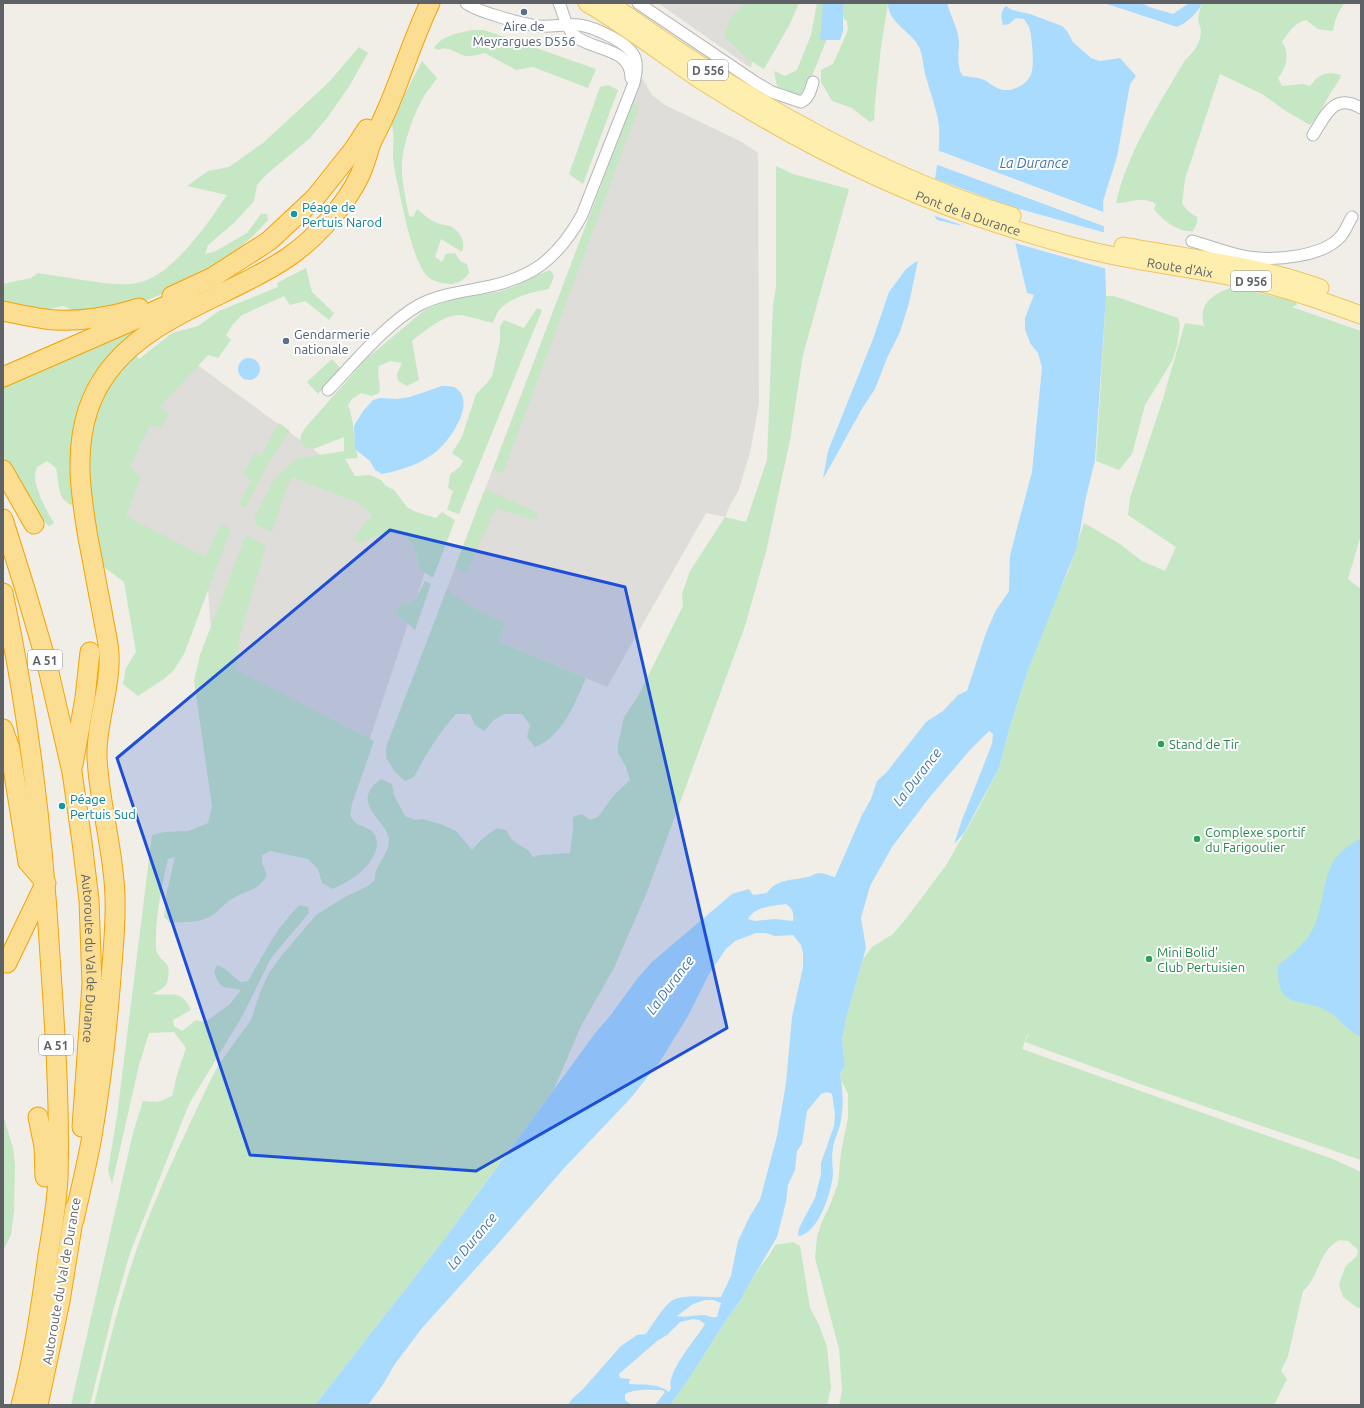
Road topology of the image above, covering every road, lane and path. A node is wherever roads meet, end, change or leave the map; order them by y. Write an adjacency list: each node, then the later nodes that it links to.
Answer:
1 (418, 3): 15 (highway)
2 (430, 3): 14 (highway)
3 (466, 3): 8 (street)
4 (559, 3): 8 (street)
5 (587, 3): 13 (main road, D 556)
6 (609, 3): 13 (main road, D 556)
7 (638, 3): 9 (street)
8 (566, 25): 10 (street); 10 (street)
9 (813, 82)
10 (626, 102): 24 (street)
11 (1361, 108): 12 (street)
12 (1313, 135)
13 (809, 136): 16 (main road, Pont de la Durance / D 556)
14 (372, 140): 15 (highway); 35 (highway)
15 (351, 162): 21 (highway); 23 (highway)
16 (971, 208): 19 (main road, Pont de la Durance / D 956)
17 (1352, 217): 18 (street)
18 (1192, 241)
19 (1139, 255): 20 (main road, Route d'Aix / D 956); 22 (main road, Route d'Aix / D 956)
20 (1361, 303)
21 (3, 310)
22 (1361, 315)
23 (3, 377)
24 (328, 390)
25 (3, 470): 27 (highway)
26 (3, 519): 31 (highway, Autoroute du Val de Durance / A 51)
27 (34, 524)
28 (3, 594): 32 (highway, Autoroute du Val de Durance / A 51)
29 (90, 652): 31 (highway)
30 (3, 729): 32 (highway)
31 (72, 772): 35 (highway, Autoroute du Val de Durance / A 51)
32 (46, 883): 33 (highway); 36 (highway, Autoroute du Val de Durance / A 51)
33 (7, 963)
34 (38, 1117): 36 (highway)
35 (74, 1220): 38 (highway, Autoroute du Val de Durance / A 51)
36 (44, 1285): 37 (highway, Autoroute du Val de Durance / A 51)
37 (21, 1405)
38 (38, 1405)

